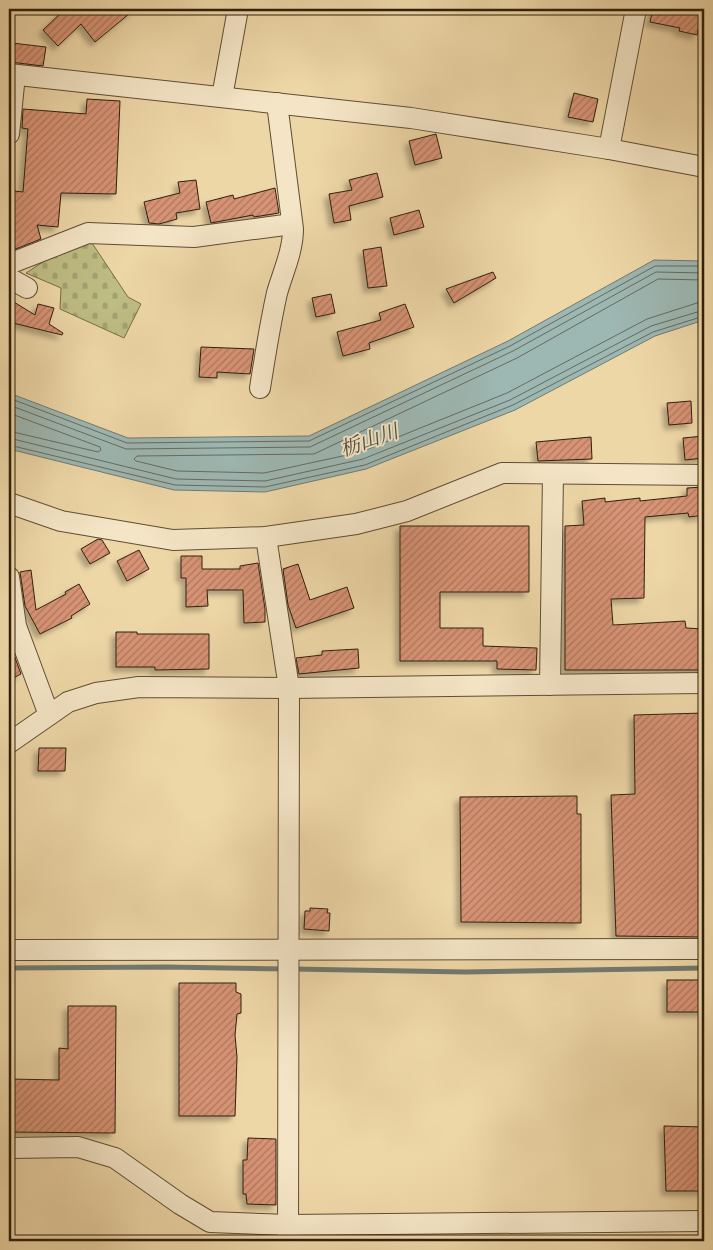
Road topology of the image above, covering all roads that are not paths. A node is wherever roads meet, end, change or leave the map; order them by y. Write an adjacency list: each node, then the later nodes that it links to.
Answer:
1 (238, 9): 4 (street)
2 (636, 9): 7 (street)
3 (12, 74): 4 (street); 6 (street)
4 (222, 96): 5 (street)
5 (277, 103): 7 (street); 9 (street)
6 (9, 134)
7 (609, 149): 8 (street)
8 (704, 167)
9 (292, 224): 10 (street); 13 (street)
10 (9, 264)
11 (9, 278): 12 (street)
12 (27, 288)
13 (260, 388)
14 (553, 474): 15 (street); 17 (street); 21 (street)
15 (704, 475)
16 (9, 503): 17 (street)
17 (266, 537): 22 (street)
18 (9, 577): 19 (street)
19 (13, 626): 23 (street)
20 (704, 683): 21 (street)
21 (550, 685): 22 (street)
22 (289, 688): 23 (street); 27 (street)
23 (49, 715): 24 (street)
24 (9, 743)
25 (704, 949): 27 (street)
26 (9, 950): 27 (street)
27 (290, 962): 30 (street)
28 (9, 1148): 30 (street)
29 (704, 1221): 30 (street)
30 (288, 1233)

